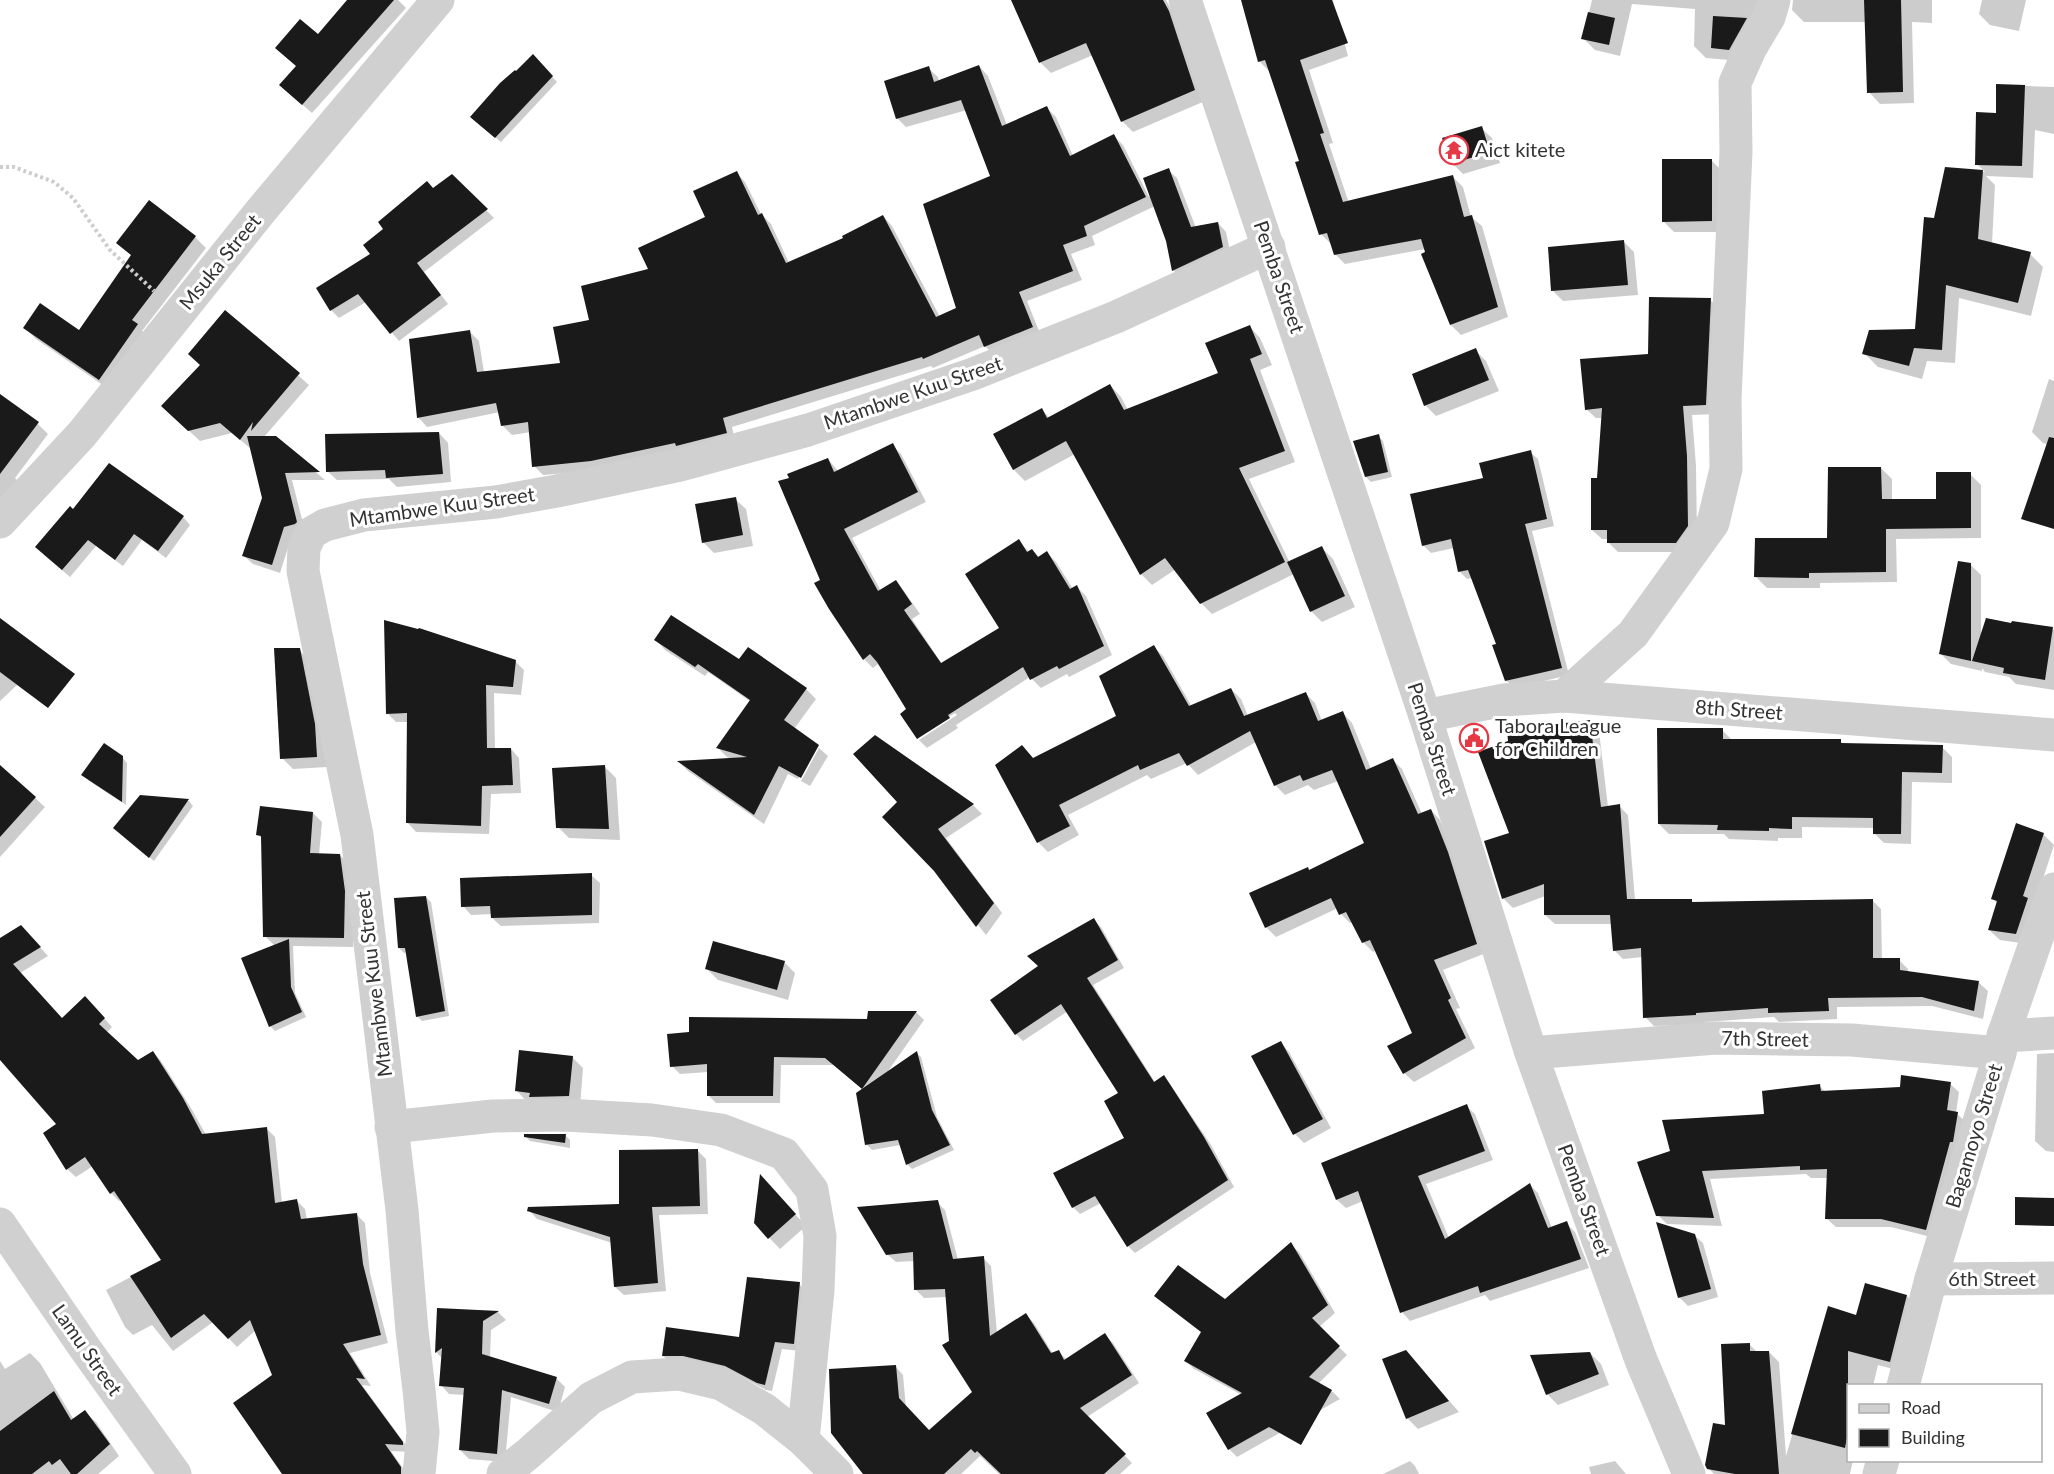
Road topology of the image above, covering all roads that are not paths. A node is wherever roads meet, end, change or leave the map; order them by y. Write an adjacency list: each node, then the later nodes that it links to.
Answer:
1 (438, 0): 5 (street, Msuka Street)
2 (1185, 0): 4 (street, Pemba Street)
3 (1774, 0): 6 (street)
4 (1269, 247): 7 (street, Pemba Street); 13 (street, Mtambwe Kuu Street)
5 (0, 522)
6 (1564, 696): 7 (street, 8th Street); 8 (street, 8th Street)
7 (1425, 716): 12 (street, Pemba Street)
8 (2054, 735)
9 (2054, 889): 11 (street, Bagamoyo Street)
10 (2054, 1033): 11 (street, 7th Street)
11 (2001, 1045): 12 (street, 7th Street); 16 (street, Bagamoyo Street)
12 (1531, 1053): 23 (street, Pemba Street)
13 (391, 1127): 18 (street); 20 (street, Mtambwe Kuu Street)
14 (0, 1224): 19 (street, Lamu Street)
15 (2054, 1278): 16 (street, 6th Street)
16 (1931, 1279): 17 (street, Bagamoyo Street)
17 (1904, 1384)
18 (803, 1440): 21 (street); 22 (street)
19 (175, 1474)
20 (419, 1474)
21 (503, 1474)
22 (837, 1474)
23 (1689, 1474)

